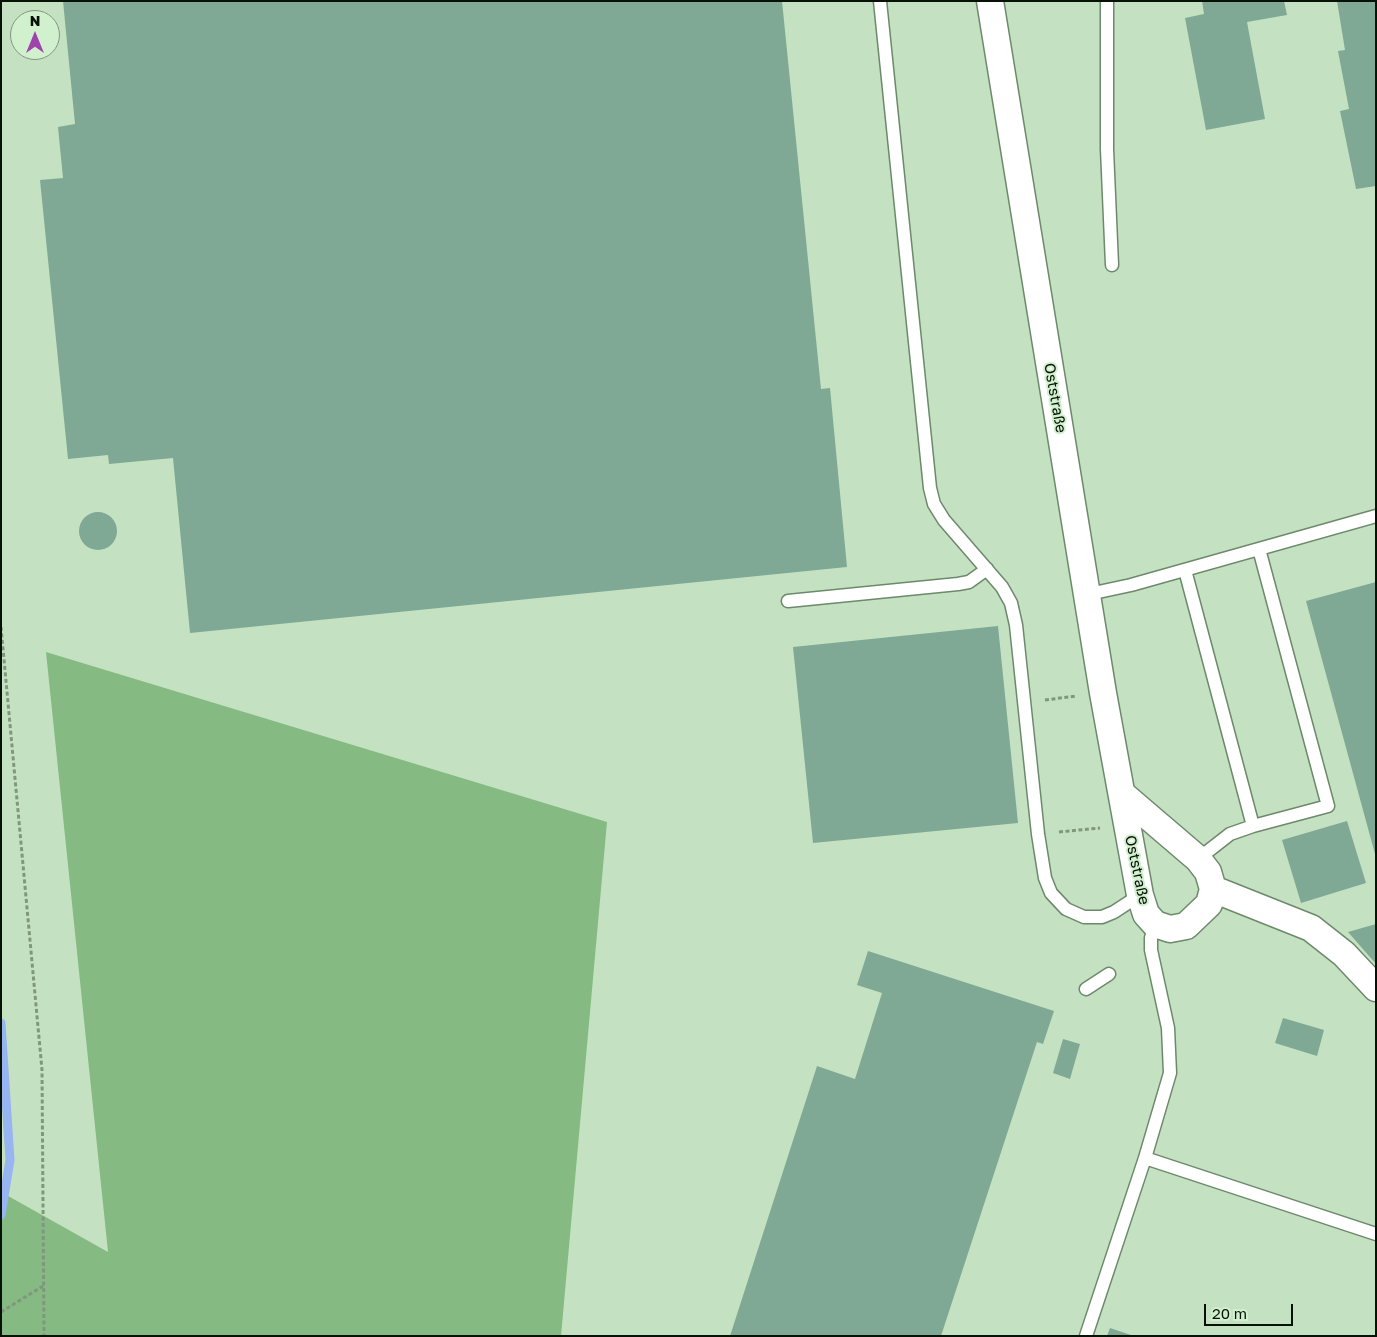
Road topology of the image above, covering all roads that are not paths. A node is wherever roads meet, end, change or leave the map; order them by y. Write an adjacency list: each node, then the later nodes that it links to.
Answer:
1 (880, 1): 7 (lane)
2 (990, 1): 9 (street, Oststraße)
3 (1107, 1): 4 (lane)
4 (1112, 265)
5 (1376, 516): 6 (lane)
6 (1260, 549): 8 (lane); 12 (lane)
7 (987, 569): 10 (lane); 15 (lane)
8 (1185, 570): 9 (lane); 12 (lane)
9 (1089, 594): 11 (street, Oststraße)
10 (788, 601)
11 (1122, 794): 13 (street, Oststraße); 15 (street, Oststraße)
12 (1253, 826): 13 (lane)
13 (1198, 858): 14 (street, Oststraße)
14 (1213, 888): 16 (street, Oststraße); 18 (street)
15 (1140, 895): 16 (street, Oststraße)
16 (1155, 924): 20 (lane)
17 (1109, 974): 19 (lane)
18 (1376, 988)
19 (1086, 989)
20 (1145, 1158): 21 (lane); 22 (lane)
21 (1376, 1234)
22 (1086, 1336)

